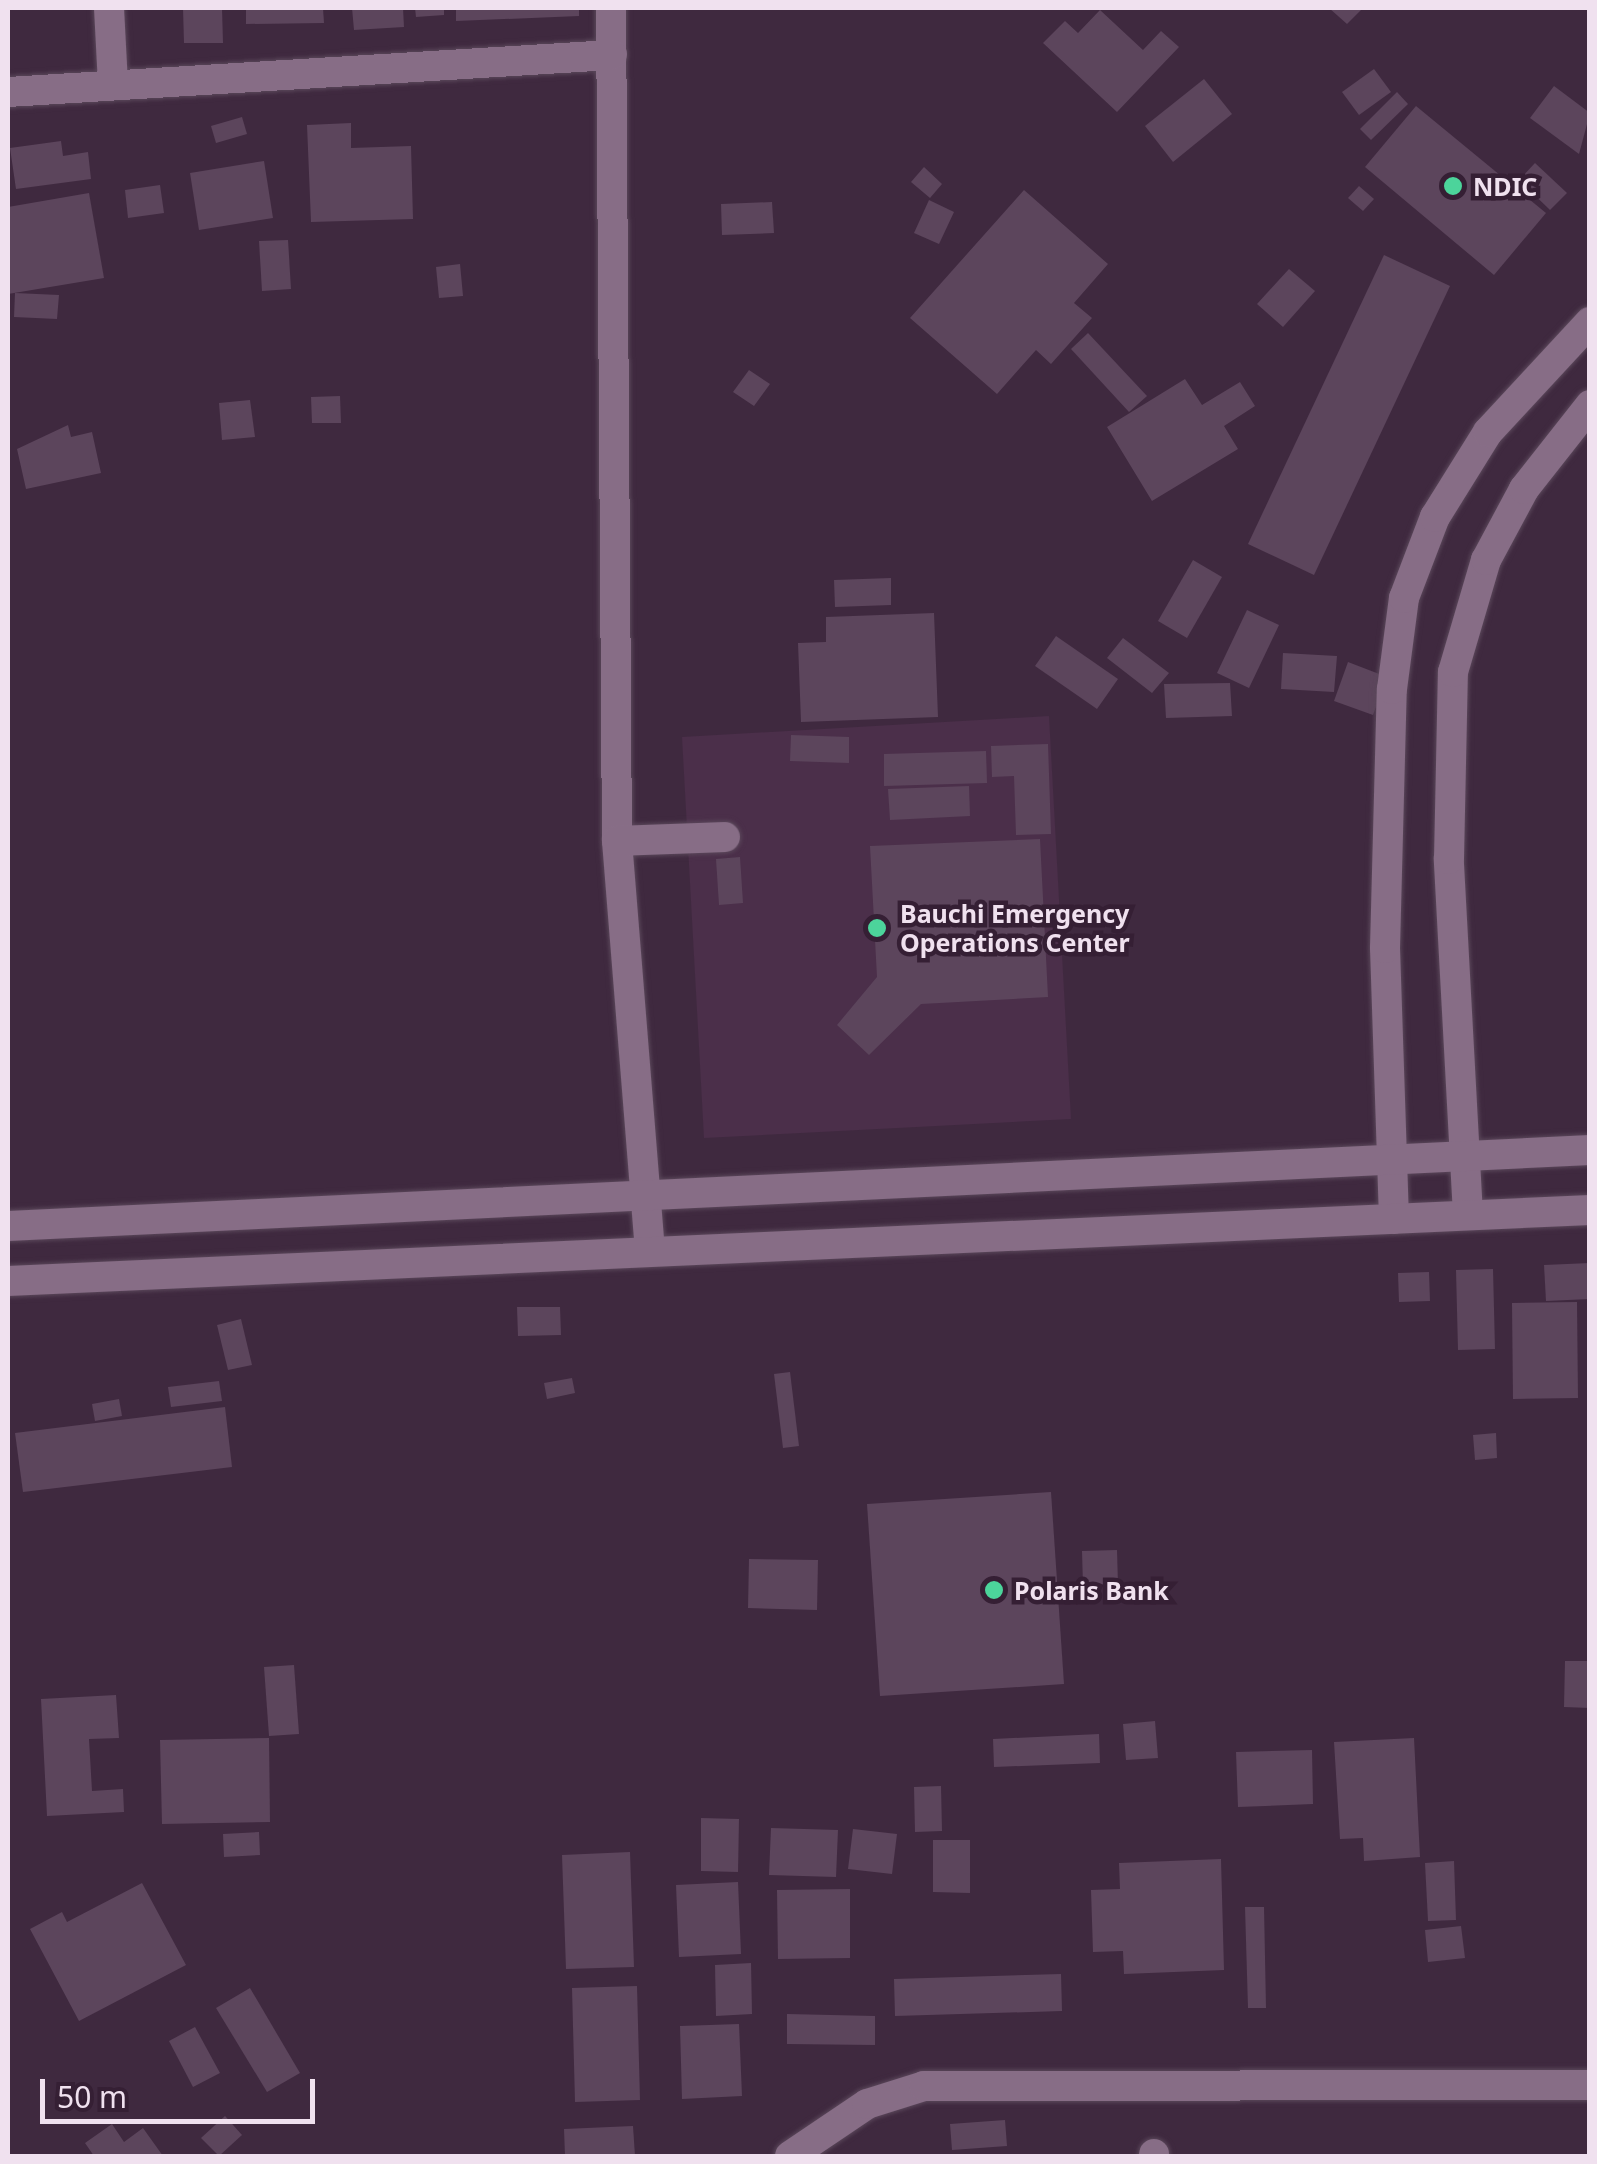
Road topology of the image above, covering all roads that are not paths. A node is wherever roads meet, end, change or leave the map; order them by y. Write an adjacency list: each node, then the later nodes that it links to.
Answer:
1 (108, 8): 4 (street)
2 (611, 8): 3 (street)
3 (612, 55): 4 (street); 9 (street)
4 (113, 85): 5 (street)
5 (8, 92)
6 (1590, 322): 12 (street)
7 (1590, 406): 11 (street)
8 (726, 837): 9 (street)
9 (617, 841): 13 (street)
10 (1590, 1150): 11 (street)
11 (1467, 1158): 12 (street); 15 (street)
12 (1391, 1162): 13 (street); 16 (street)
13 (644, 1193): 17 (street); 18 (street)
14 (1590, 1210): 15 (street)
15 (1468, 1215): 16 (street)
16 (1394, 1219): 18 (street)
17 (8, 1226)
18 (650, 1248): 19 (street)
19 (8, 1281)
20 (1590, 2085): 21 (street)
21 (790, 2156)

